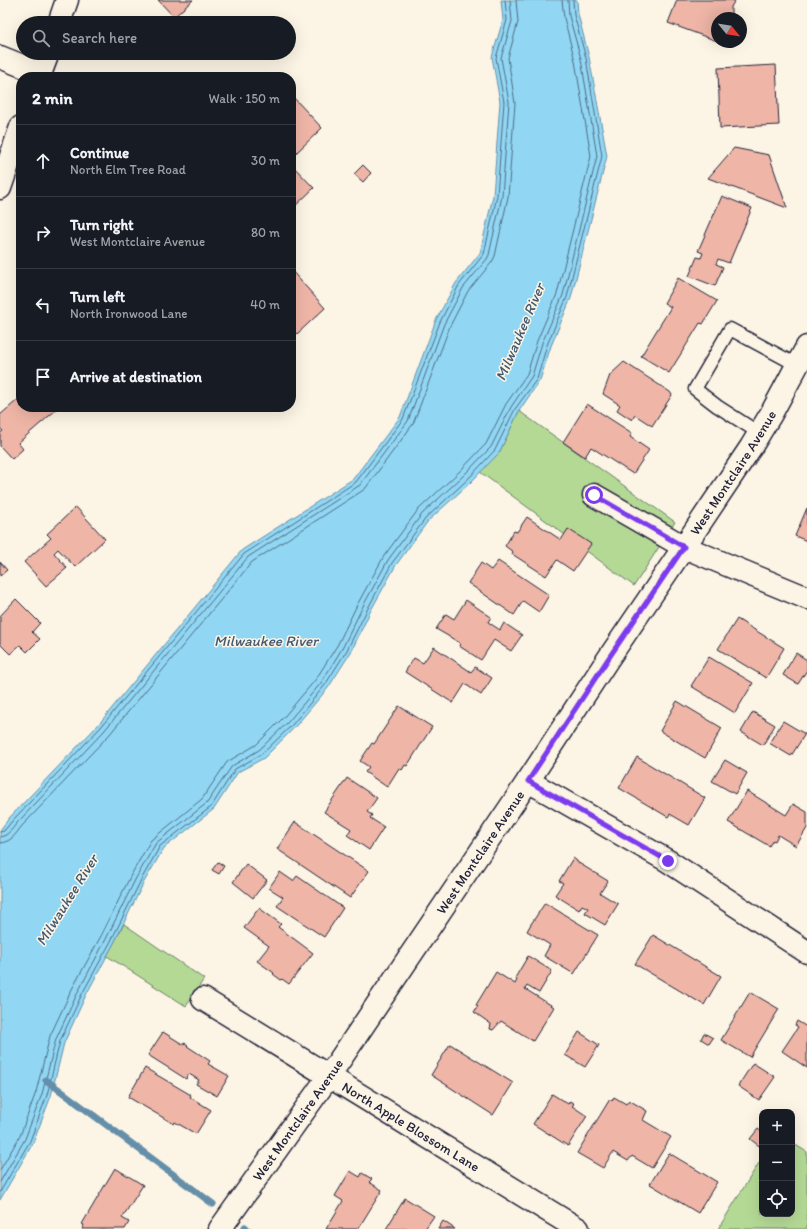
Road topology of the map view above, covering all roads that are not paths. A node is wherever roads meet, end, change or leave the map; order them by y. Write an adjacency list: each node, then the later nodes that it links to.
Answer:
1 (67, 0): 2 (street)
2 (61, 16)
3 (0, 57): 5 (street)
4 (45, 60): 6 (street)
5 (33, 72)
6 (41, 72)
7 (16, 142): 8 (street)
8 (0, 188)
9 (802, 356): 10 (street, West Montclaire Avenue); 10 (lane)
10 (759, 433): 12 (street, West Montclaire Avenue)
11 (594, 495): 12 (street)
12 (684, 547): 13 (street); 14 (street, West Montclaire Avenue)
13 (807, 598)
14 (528, 781): 15 (street); 17 (street, West Montclaire Avenue)
15 (807, 952)
16 (204, 999): 17 (street, North Apple Blossom Lane)
17 (328, 1076): 18 (street, West Montclaire Avenue); 19 (street, North Apple Blossom Lane)
18 (220, 1229)
19 (578, 1229)

